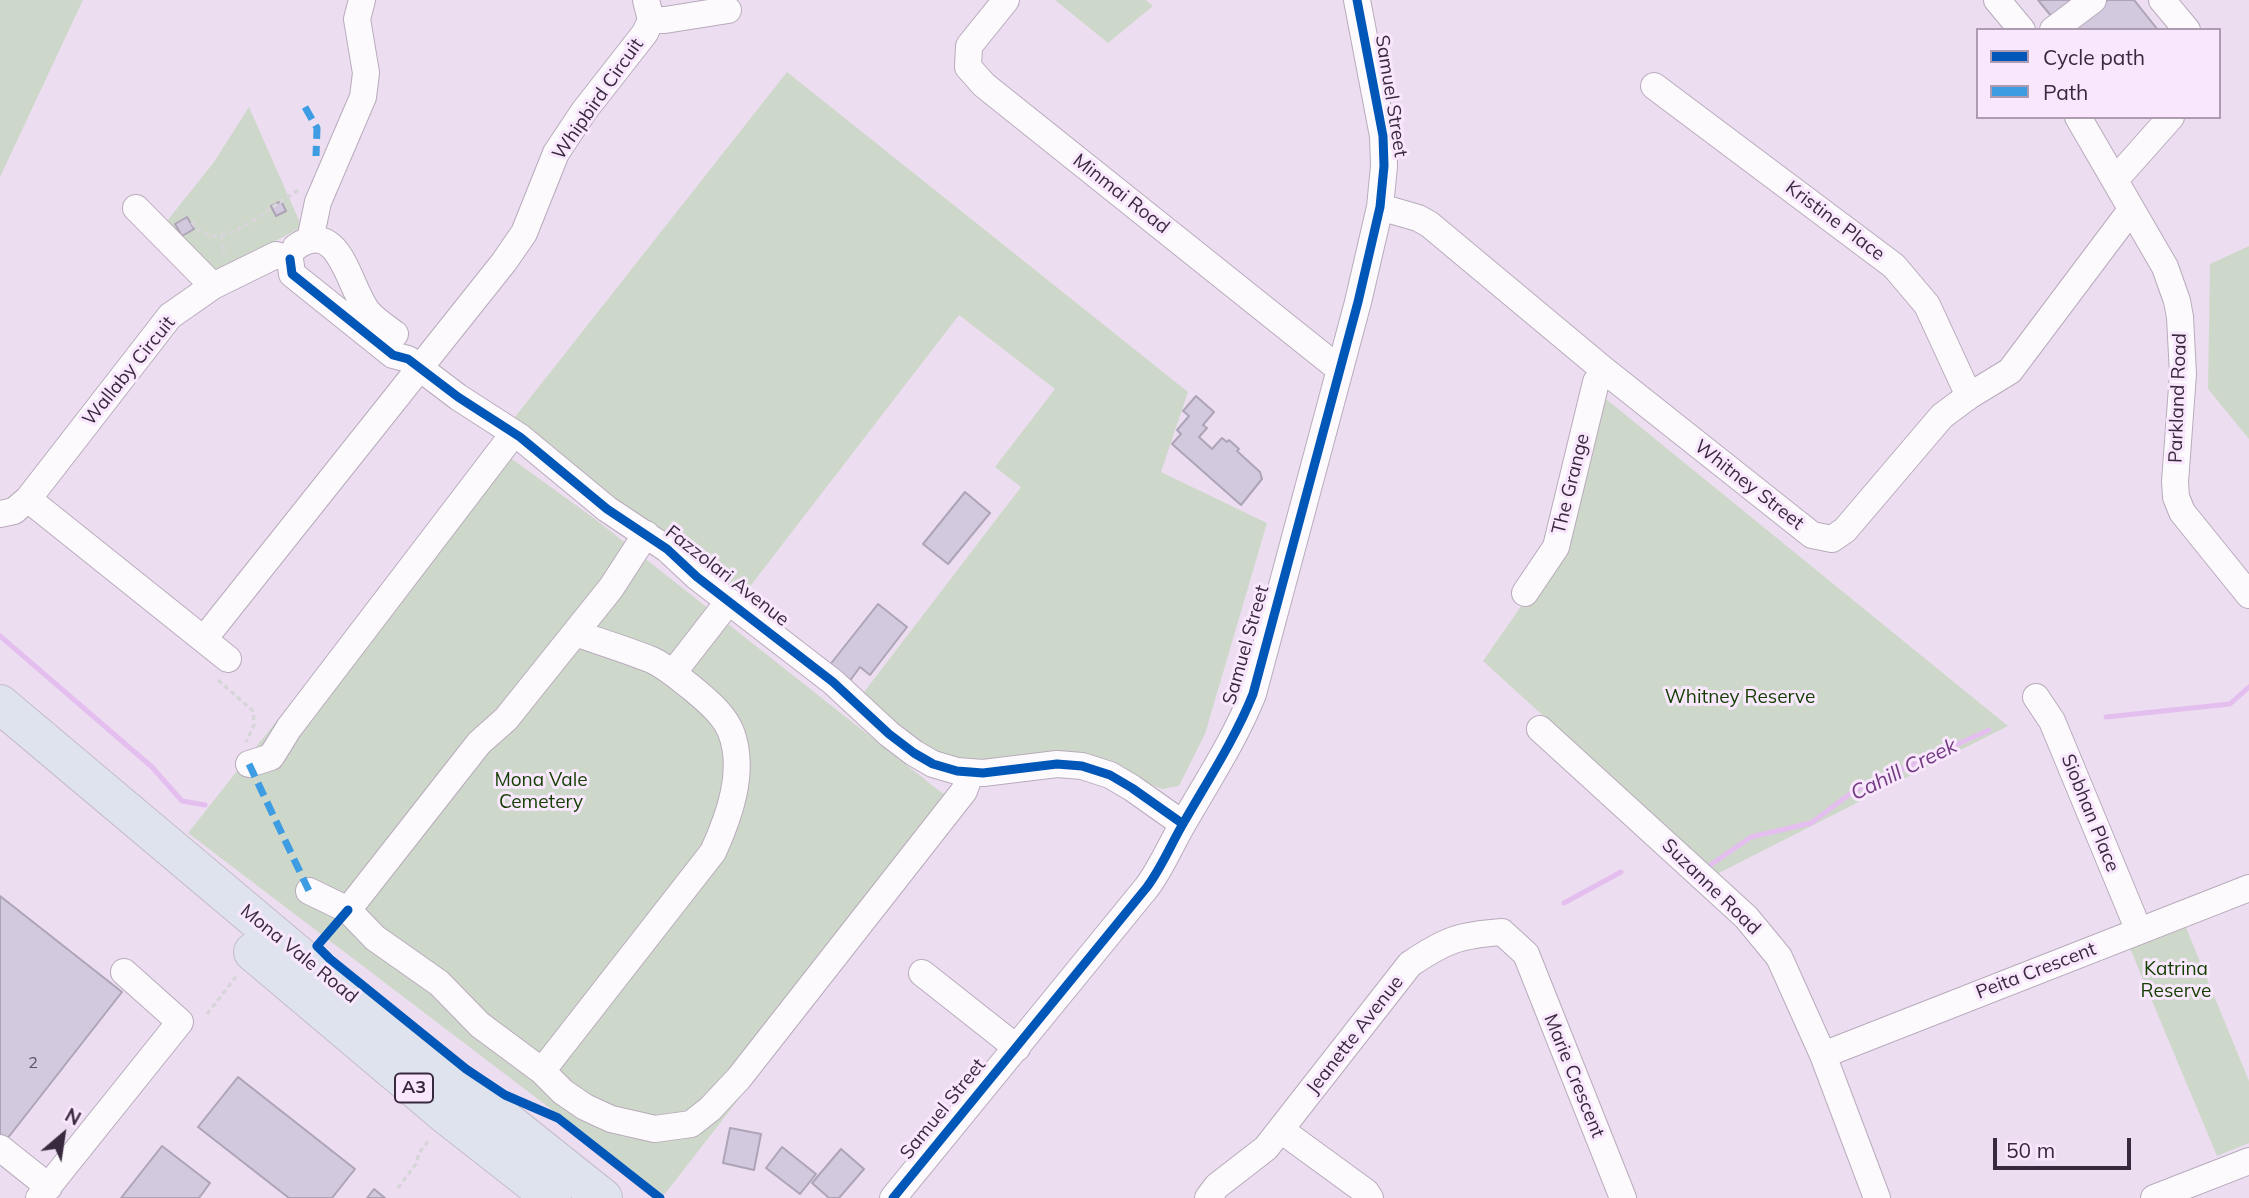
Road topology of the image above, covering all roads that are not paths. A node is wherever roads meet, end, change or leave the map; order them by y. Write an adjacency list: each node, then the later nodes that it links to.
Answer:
1 (362, 0): 19 (street)
2 (1006, 0): 23 (street, Minmai Road)
3 (1357, 0): 16 (street, Samuel Street)
4 (1997, 0): 9 (street)
5 (2093, 0): 10 (street)
6 (2162, 0): 11 (street)
7 (648, 10): 8 (street); 22 (street, Whipbird Circuit)
8 (728, 10)
9 (2020, 28)
10 (2056, 28)
11 (2185, 28)
12 (1654, 86): 25 (street, Kristine Place)
13 (2079, 119): 15 (street, Parkland Road)
14 (2169, 119): 15 (street)
15 (2115, 180): 18 (street, Parkland Road)
16 (1380, 207): 23 (street, Samuel Street); 24 (street, Whitney Street)
17 (136, 208): 21 (street)
18 (2132, 210): 25 (street, Whitney Street); 31 (street, Parkland Road)
19 (310, 240): 20 (street); 22 (street, Fazzolari Avenue)
20 (290, 259): 21 (street, Wallaby Circuit); 22 (street, Fazzolari Avenue)
21 (219, 275): 27 (street, Wallaby Circuit)
22 (414, 363): 26 (street, Fazzolari Avenue); 27 (street)
23 (1338, 368): 41 (street, Samuel Street)
24 (1604, 370): 25 (street, Whitney Street); 30 (street, The Grange)
25 (1969, 396)
26 (514, 433): 29 (street, Fazzolari Avenue); 39 (street)
27 (28, 499): 28 (street, Wallaby Circuit)
28 (0, 514)
29 (646, 534): 32 (street, Fazzolari Avenue); 33 (street)
30 (1525, 593)
31 (2249, 595)
32 (729, 601): 34 (street); 40 (street, Fazzolari Avenue)
33 (575, 633): 34 (street); 44 (street)
34 (673, 673): 51 (street)
35 (2036, 697): 45 (street, Siobhan Place)
36 (0, 704): 57 (highway, Mona Vale Road / A3)
37 (1540, 729): 50 (street, Suzanne Road)
38 (0, 739): 56 (highway, Mona Vale Road / A3)
39 (249, 764)
40 (971, 772): 41 (street, Fazzolari Avenue); 51 (street)
41 (1183, 824): 49 (street, Samuel Street)
42 (2249, 888): 45 (street, Peita Crescent)
43 (309, 891): 44 (street)
44 (348, 911): 51 (street)
45 (2139, 931): 50 (street, Peita Crescent)
46 (1526, 954): 52 (street, Jeanette Avenue); 61 (street, Marie Crescent)
47 (124, 972): 55 (street)
48 (922, 973): 49 (street)
49 (1017, 1048): 58 (street, Samuel Street)
50 (1823, 1055): 62 (street, Suzanne Road)
51 (542, 1071)
52 (1281, 1130): 59 (street, Jeanette Avenue); 60 (street)
53 (0, 1148): 55 (street)
54 (2249, 1161): 63 (street)
55 (44, 1192)
56 (552, 1198)
57 (603, 1198)
58 (893, 1198)
59 (1208, 1198)
60 (1370, 1198)
61 (1622, 1198)
62 (1877, 1198)
63 (2154, 1198)

